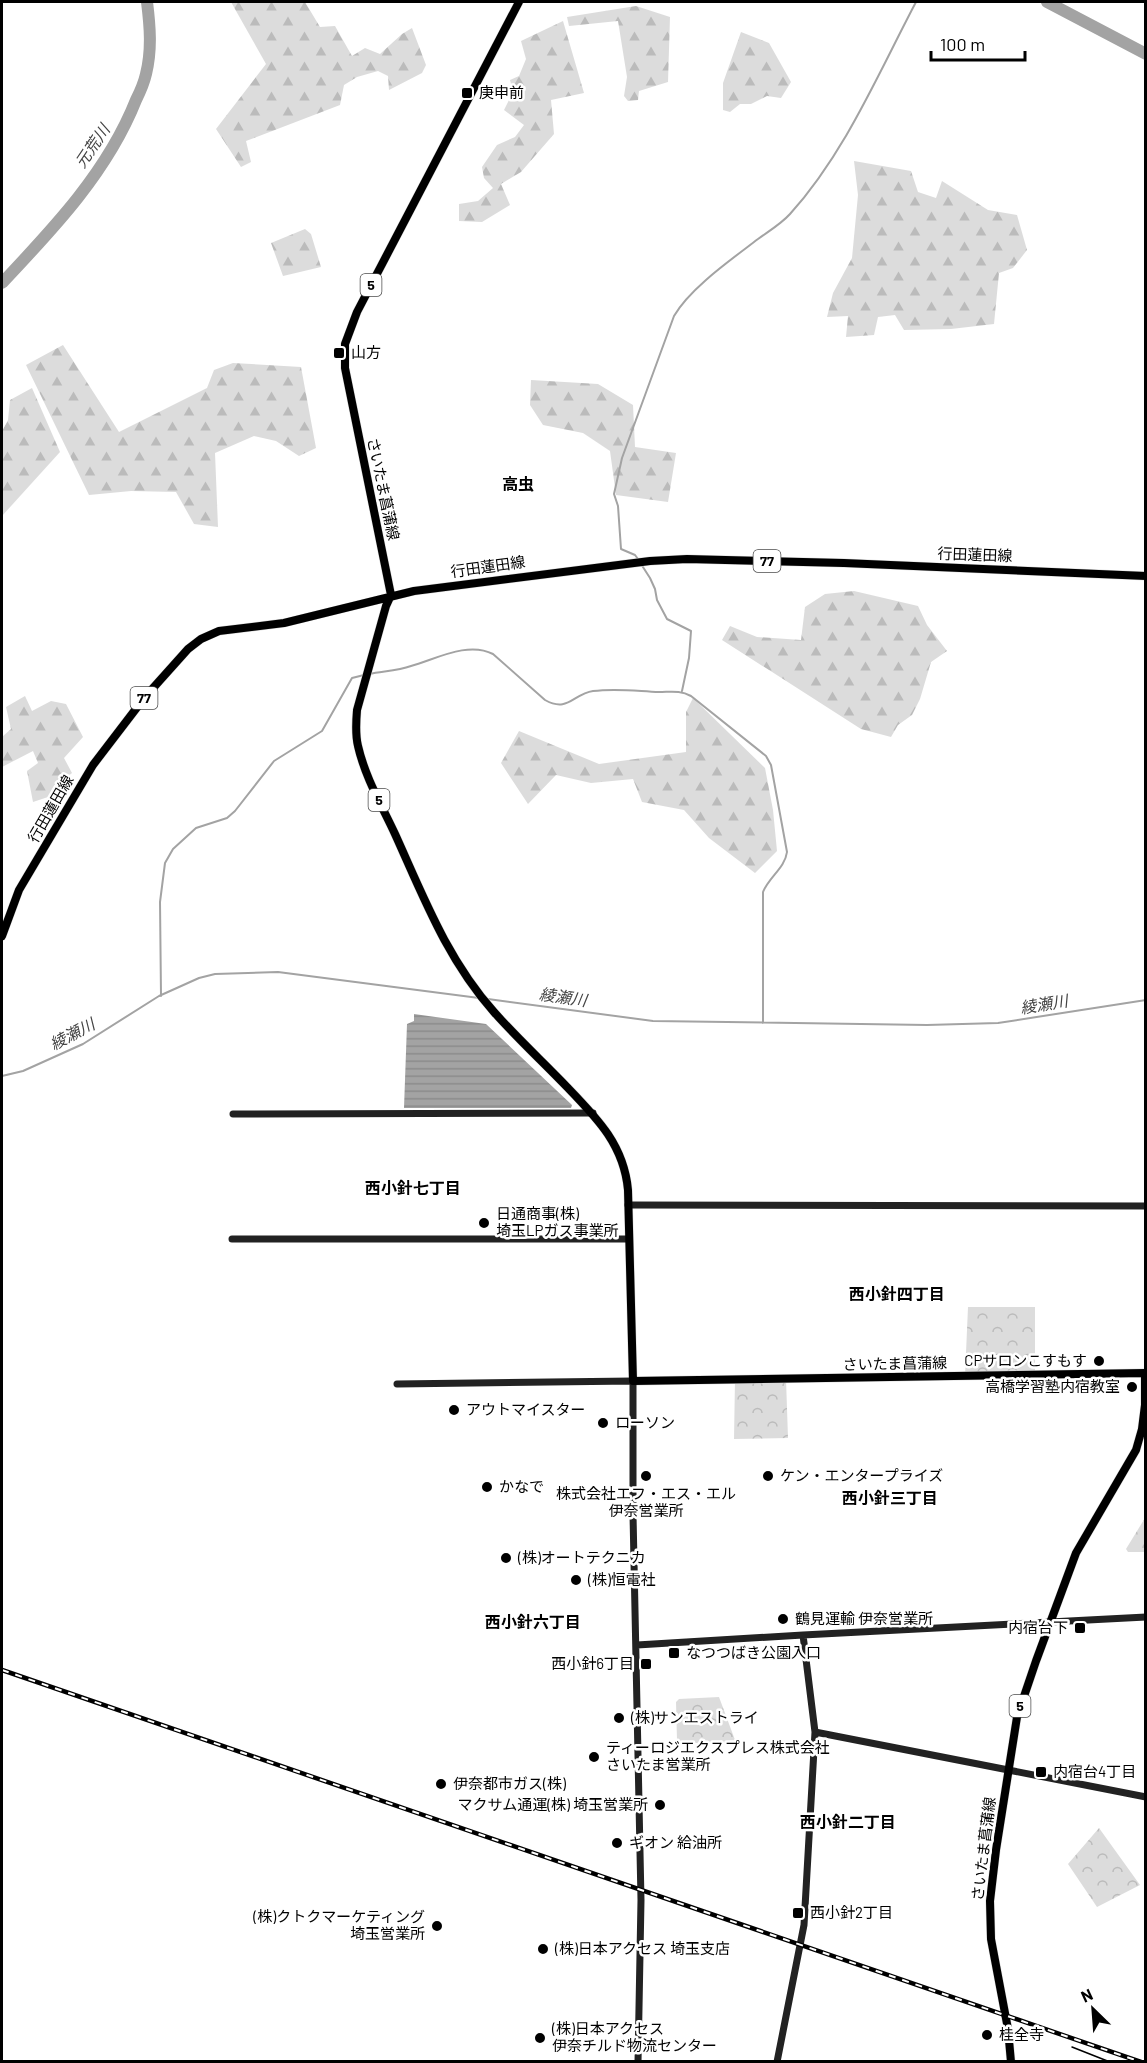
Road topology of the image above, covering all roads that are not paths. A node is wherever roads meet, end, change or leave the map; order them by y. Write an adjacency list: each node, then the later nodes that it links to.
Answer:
1 (519, 2): 3 (main road, さいたま菖蒲線 / 5)
2 (1146, 576): 3 (main road, 行田蓮田線 / 77)
3 (391, 595): 4 (main road, 行田蓮田線 / 77); 5 (main road, 5)
4 (2, 936)
5 (593, 1113): 6 (street); 7 (main road, 5)
6 (233, 1114)
7 (628, 1205): 8 (street); 10 (main road, 5)
8 (1146, 1206)
9 (232, 1239): 10 (street)
10 (629, 1239): 12 (main road, 5)
11 (1145, 1374): 12 (main road, さいたま菖蒲線 / 5); 15 (main road, さいたま菖蒲線 / 5)
12 (633, 1381): 13 (street); 17 (street)
13 (397, 1384)
14 (1146, 1617): 15 (street)
15 (1050, 1622): 16 (street); 19 (main road, さいたま菖蒲線 / 5)
16 (803, 1635): 17 (street); 18 (street)
17 (637, 1645): 21 (street)
18 (815, 1732): 19 (street); 22 (street)
19 (1008, 1770): 20 (street); 23 (main road, さいたま菖蒲線 / 5)
20 (1146, 1797)
21 (638, 2061)
22 (777, 2061)
23 (1011, 2061)

